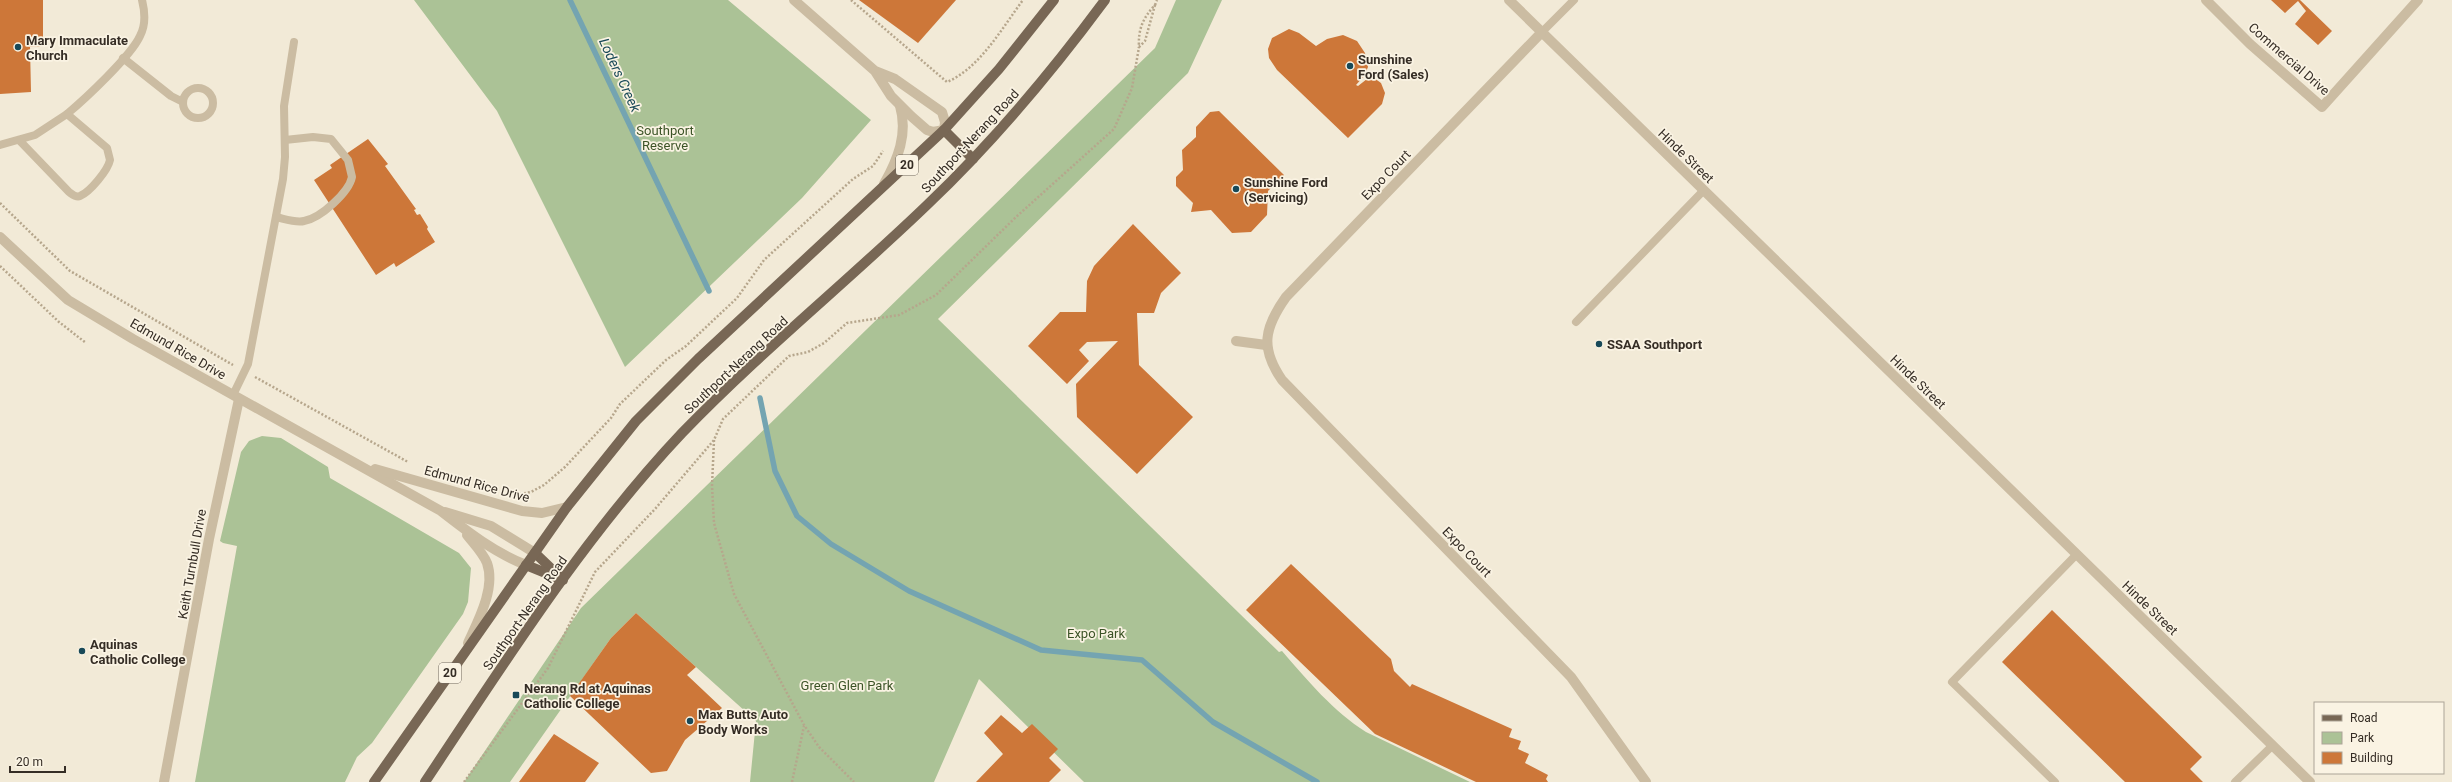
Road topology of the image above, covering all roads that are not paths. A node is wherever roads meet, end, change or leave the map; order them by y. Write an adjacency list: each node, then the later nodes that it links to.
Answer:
1 (142, 0): 11 (lane)
2 (794, 0): 12 (street)
3 (1054, 0): 16 (main road, Southport-Nerang Road / 20)
4 (1105, 0): 20 (main road, Southport-Nerang Road)
5 (1509, 0): 9 (street, Hinde Street)
6 (1574, 0): 9 (lane)
7 (2206, 0): 8 (street, Commercial Drive)
8 (2418, 0)
9 (1541, 33): 22 (street, Hinde Street); 27 (street, Expo Court)
10 (294, 42): 18 (lane)
11 (123, 58): 13 (lane); 15 (lane)
12 (875, 72): 14 (street); 16 (street)
13 (183, 102)
14 (900, 106): 16 (street); 21 (street)
15 (67, 114): 17 (lane); 17 (lane)
16 (944, 130): 20 (main road); 21 (main road, Southport-Nerang Road / 20)
17 (19, 140): 19 (lane)
18 (285, 140): 23 (lane); 23 (lane)
19 (0, 145)
20 (973, 159): 36 (main road, Southport-Nerang Road)
21 (881, 189): 30 (main road, Southport-Nerang Road / 20)
22 (1703, 191): 25 (lane); 34 (street, Hinde Street)
23 (276, 217): 28 (lane)
24 (0, 237): 28 (street, Edmund Rice Drive)
25 (1576, 322)
26 (1236, 341): 27 (street)
27 (1266, 345): 42 (street, Expo Court)
28 (236, 397): 29 (street, Edmund Rice Drive); 39 (street, Keith Turnbull Drive)
29 (358, 464): 30 (street, Edmund Rice Drive); 31 (street, Edmund Rice Drive)
30 (567, 507): 33 (main road, Southport-Nerang Road / 20)
31 (442, 511): 32 (street, Edmund Rice Drive); 33 (street, Edmund Rice Drive)
32 (455, 522): 35 (street, Edmund Rice Drive); 37 (street, Edmund Rice Drive)
33 (535, 552): 35 (main road, Southport-Nerang Road / 20); 36 (main road)
34 (2076, 555): 38 (street, Hinde Street); 43 (lane)
35 (526, 565): 36 (main road); 37 (main road, Southport-Nerang Road / 20)
36 (563, 580): 41 (main road, Southport-Nerang Road)
37 (464, 653): 40 (main road, Southport-Nerang Road / 20)
38 (2272, 746): 44 (lane); 45 (street, Hinde Street)
39 (164, 782)
40 (374, 782)
41 (425, 782)
42 (1646, 782)
43 (2055, 782)
44 (2234, 782)
45 (2310, 782)

